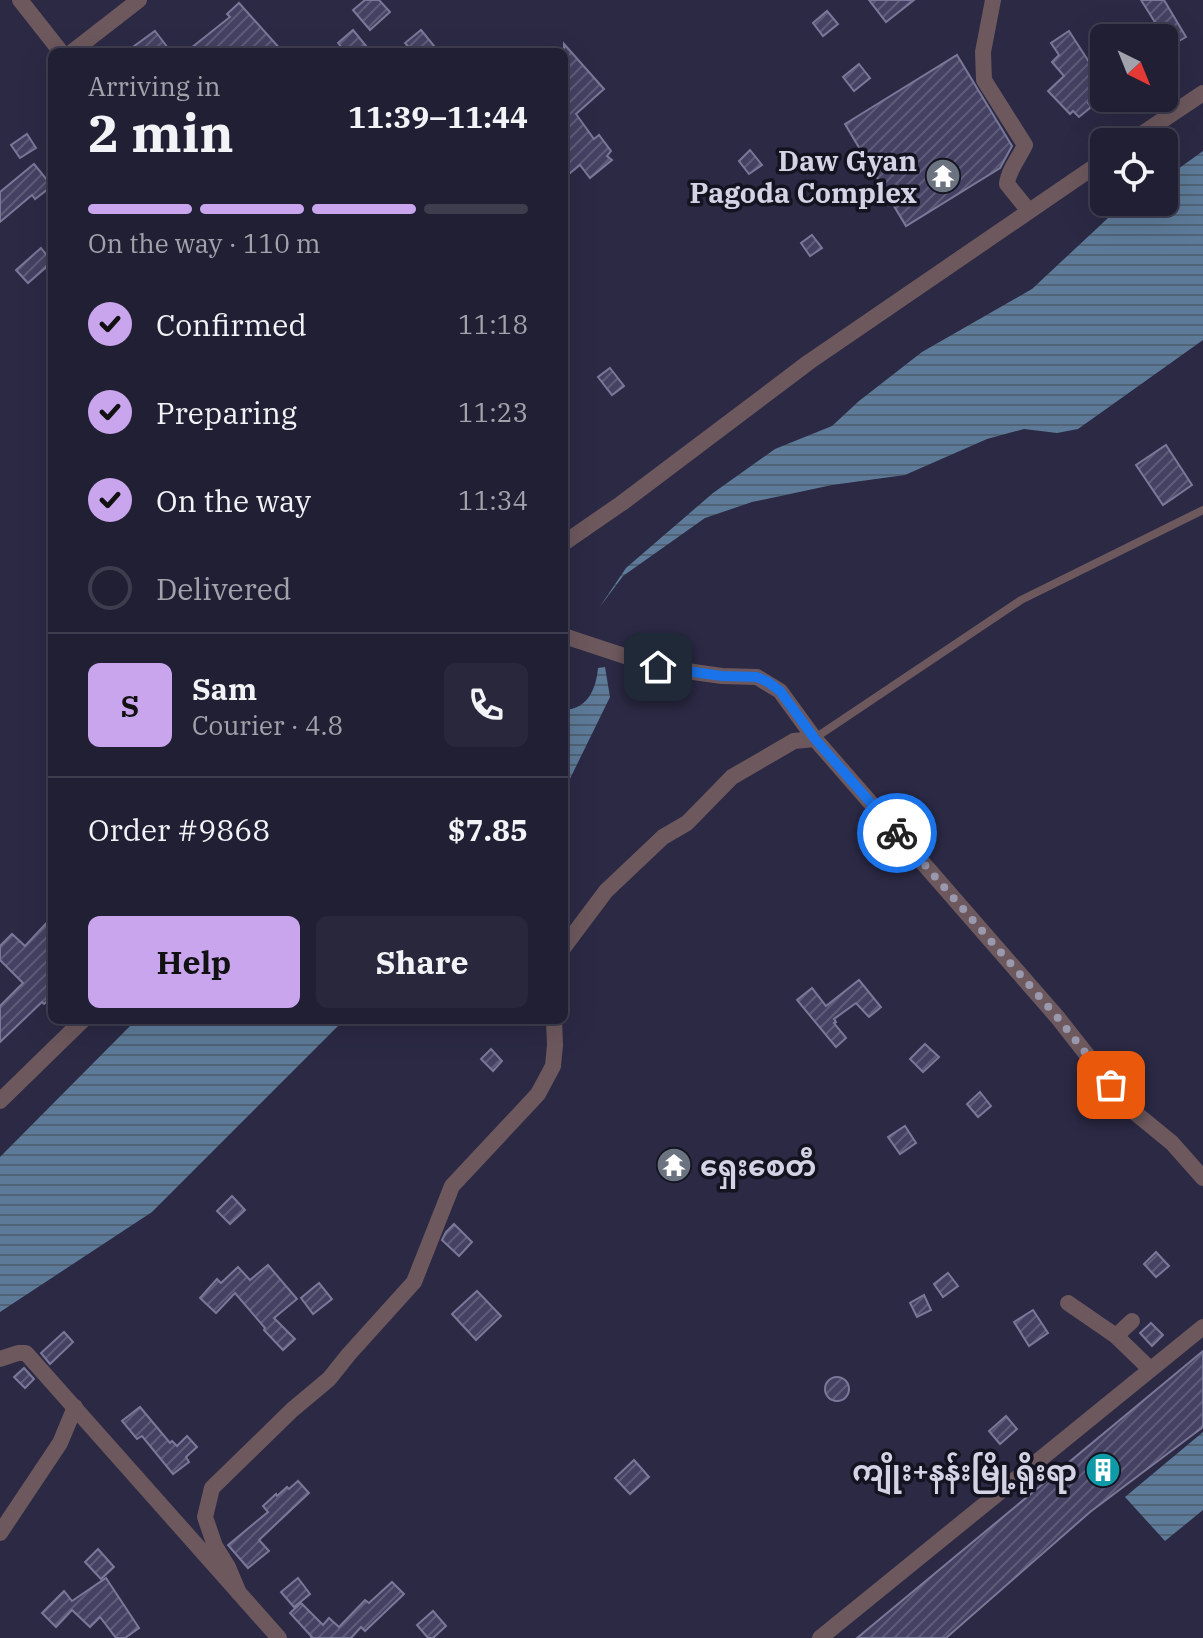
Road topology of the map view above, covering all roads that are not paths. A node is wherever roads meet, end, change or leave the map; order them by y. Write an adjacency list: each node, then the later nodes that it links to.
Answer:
1 (20, 0): 4 (street)
2 (139, 0): 5 (street)
3 (993, 0): 9 (street)
4 (58, 48)
5 (77, 48)
6 (1203, 93): 7 (street)
7 (1151, 128)
8 (1090, 170): 9 (street)
9 (1029, 211): 11 (street)
10 (1203, 510): 13 (lane)
11 (568, 540)
12 (568, 637): 13 (street)
13 (815, 739): 14 (street); 18 (street)
14 (568, 942)
15 (79, 1024): 17 (street)
16 (554, 1024): 27 (street)
17 (0, 1101)
18 (1203, 1178)
19 (1068, 1303): 22 (street)
20 (1132, 1321): 22 (street)
21 (1203, 1327): 24 (street)
22 (1116, 1336): 24 (street)
23 (0, 1359): 25 (street)
24 (1150, 1369): 29 (street)
25 (75, 1407): 26 (street); 27 (street)
26 (0, 1533)
27 (239, 1593): 28 (street)
28 (279, 1638)
29 (820, 1638)

